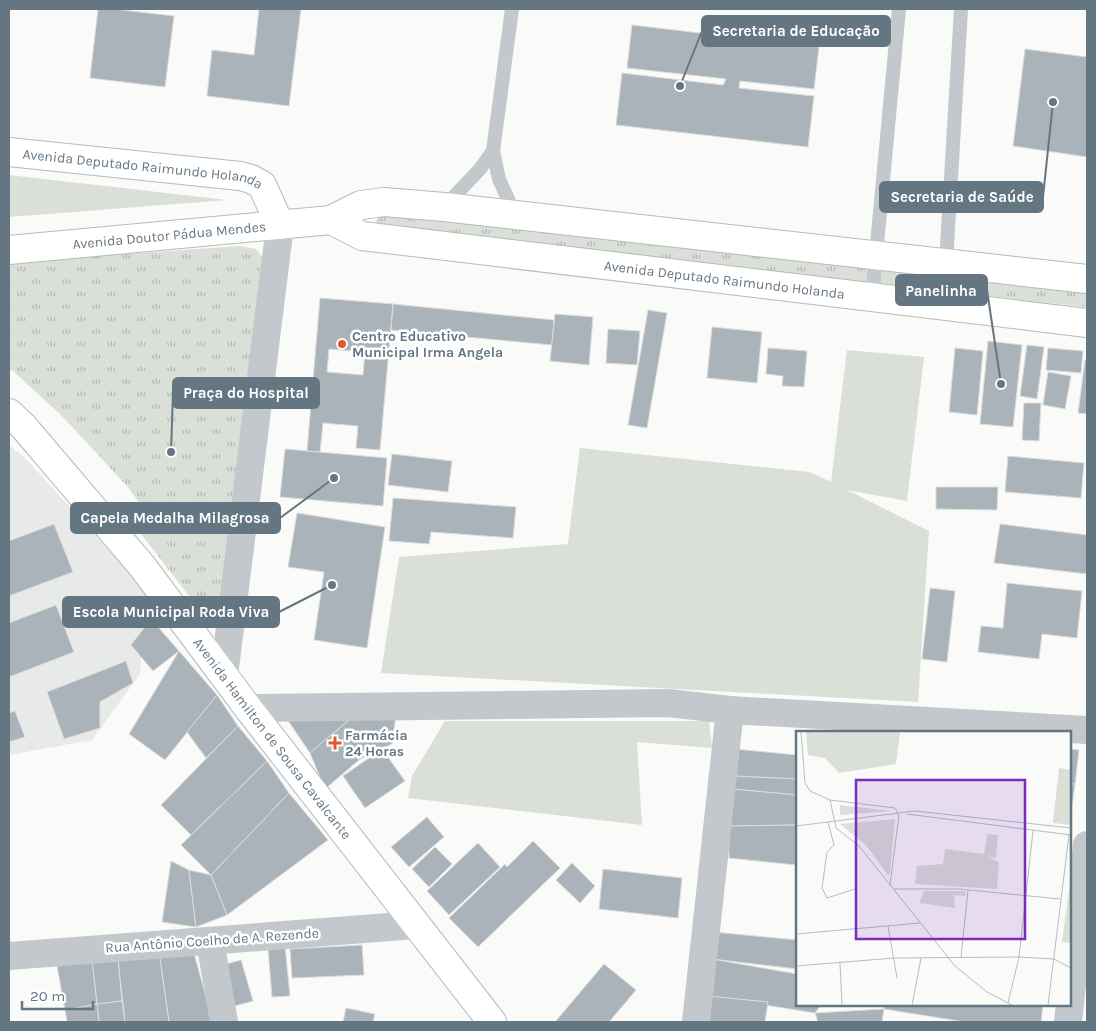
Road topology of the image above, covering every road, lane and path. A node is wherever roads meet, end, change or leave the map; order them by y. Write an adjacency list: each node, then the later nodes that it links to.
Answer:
1 (512, 9): 4 (lane)
2 (899, 9): 11 (lane)
3 (962, 9): 12 (lane)
4 (493, 151): 6 (lane); 7 (lane)
5 (9, 152): 9 (main road, Avenida Deputado Raimundo Holanda)
6 (444, 207): 7 (main road); 8 (main road, Avenida Doutor Pádua Mendes)
7 (515, 215): 11 (main road)
8 (330, 220): 9 (main road, Avenida Doutor Pádua Mendes); 14 (main road, Avenida Deputado Raimundo Holanda)
9 (280, 225): 10 (main road, Avenida Doutor Pádua Mendes); 18 (street)
10 (9, 250)
11 (876, 255): 12 (main road); 14 (lane)
12 (946, 263): 13 (main road); 15 (lane)
13 (1087, 279)
14 (872, 298): 15 (main road, Avenida Deputado Raimundo Holanda)
15 (942, 306): 16 (main road, Avenida Deputado Raimundo Holanda)
16 (1087, 323)
17 (9, 413): 18 (main road, Avenida Hamilton de Sousa Cavalcante)
18 (224, 676): 19 (main road, Avenida Hamilton de Sousa Cavalcante)
19 (248, 708): 20 (street); 23 (main road, Avenida Hamilton de Sousa Cavalcante)
20 (730, 710): 21 (street); 30 (street)
21 (1087, 730)
22 (1087, 845): 26 (street)
23 (416, 925): 24 (street, Rua Antônio Coelho de A. Rezende); 29 (main road, Avenida Hamilton de Sousa Cavalcante)
24 (210, 942): 25 (street, Rua Antônio Coelho de A. Rezende); 28 (street)
25 (9, 956)
26 (1071, 994)
27 (1070, 1006): 31 (street)
28 (224, 1022)
29 (492, 1022)
30 (696, 1022)
31 (1068, 1022)

